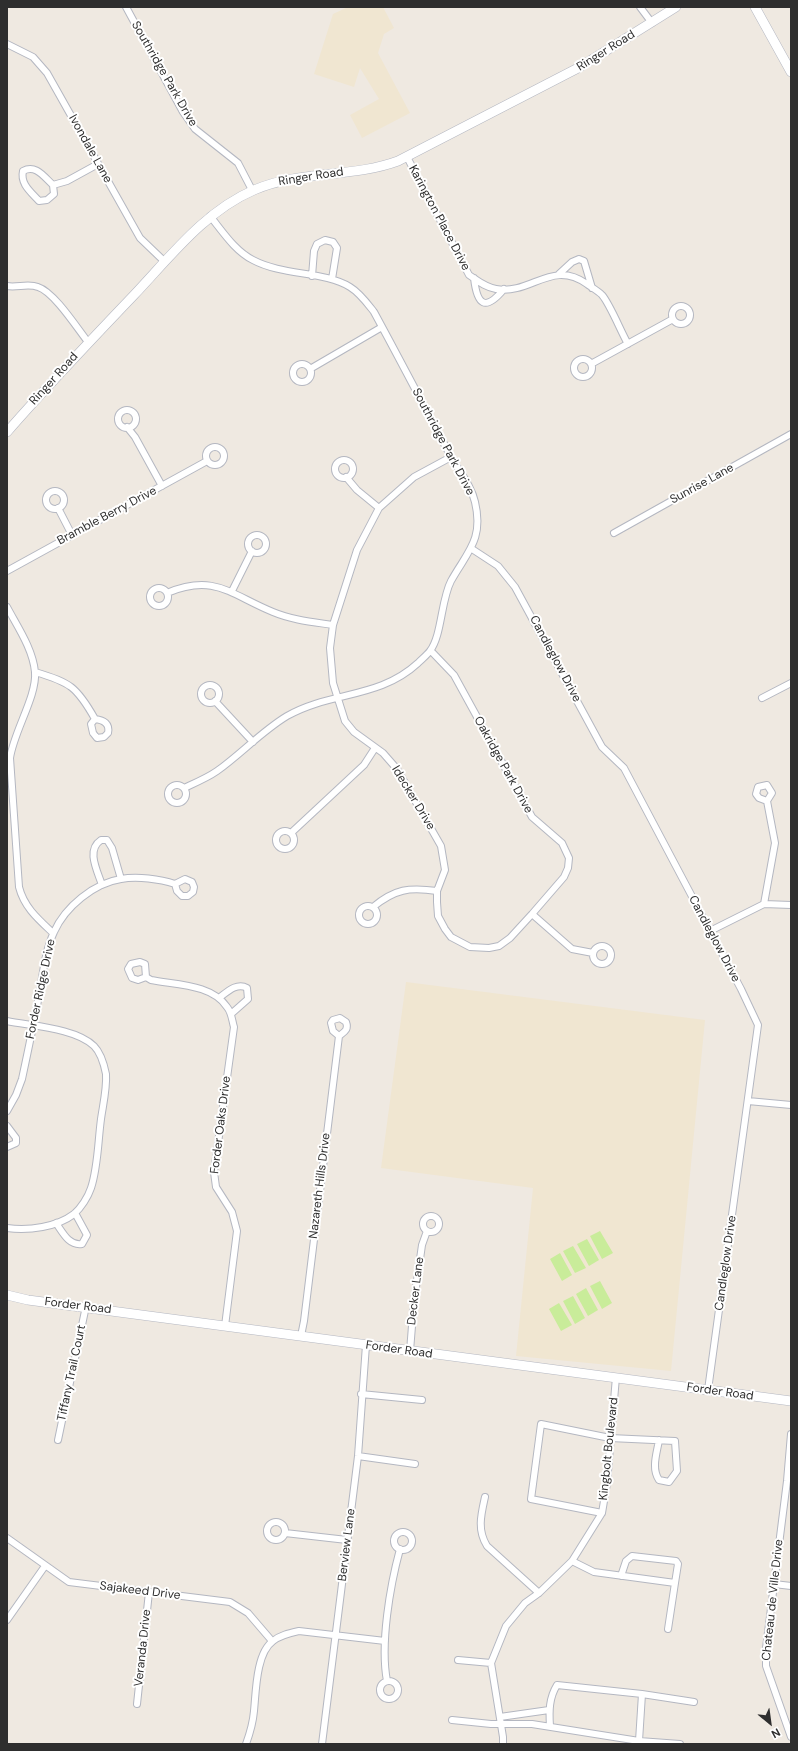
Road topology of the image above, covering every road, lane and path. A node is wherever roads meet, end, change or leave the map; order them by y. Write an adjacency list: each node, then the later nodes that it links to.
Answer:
1 (126, 7): 11 (street, Southridge Park Drive)
2 (640, 7): 5 (street)
3 (676, 7): 5 (street, Ringer Road)
4 (755, 7): 7 (street)
5 (652, 22): 8 (street, Ringer Road)
6 (7, 44): 9 (street, Ivondale Lane)
7 (791, 72)
8 (407, 156): 11 (street, Ringer Road); 16 (street, Karington Place Drive)
9 (98, 164): 10 (street); 13 (street, Ivondale Lane)
10 (53, 185): 10 (street)
11 (252, 190): 12 (street, Ringer Road)
12 (210, 216): 13 (street, Ringer Road); 15 (street, Southridge Park Drive)
13 (165, 262): 23 (street, Ringer Road)
14 (559, 274): 19 (street, Karington Place Drive); 19 (street, Karington Place Drive); 20 (street, Karington Place Drive)
15 (312, 276): 17 (street, Southridge Park Drive); 17 (street)
16 (474, 278): 20 (street, Karington Place Drive); 20 (street, Karington Place Drive)
17 (332, 279): 22 (street, Southridge Park Drive)
18 (7, 286): 23 (street)
19 (592, 288): 24 (street, Karington Place Drive)
20 (504, 289)
21 (673, 319): 24 (street)
22 (382, 327): 26 (street); 30 (street, Southridge Park Drive)
23 (88, 342): 28 (street, Ringer Road)
24 (628, 344): 25 (street)
25 (591, 364)
26 (310, 369)
27 (127, 428): 33 (street)
28 (7, 432)
29 (791, 434): 36 (street, Sunrise Lane)
30 (451, 457): 35 (street, Idecker Drive); 38 (street, Southridge Park Drive)
31 (207, 461): 33 (street, Bramble Berry Drive)
32 (346, 477): 35 (street)
33 (162, 486): 37 (street, Bramble Berry Drive)
34 (58, 508): 37 (street)
35 (378, 508): 44 (street, Idecker Drive)
36 (614, 533)
37 (72, 535): 40 (street, Bramble Berry Drive)
38 (472, 549): 45 (street, Southridge Park Drive); 65 (street, Candleglow Drive)
39 (252, 552): 41 (street)
40 (7, 571)
41 (232, 591): 42 (street); 44 (street)
42 (167, 593)
43 (7, 607): 46 (street)
44 (333, 625): 49 (street, Idecker Drive)
45 (430, 651): 49 (street, Southridge Park Drive); 64 (street, Oakridge Park Drive)
46 (35, 672): 51 (street); 66 (street)
47 (791, 683): 48 (street)
48 (762, 698)
49 (336, 699): 52 (street, Southridge Park Drive); 53 (street, Idecker Drive)
50 (215, 701): 52 (street)
51 (95, 720)
52 (253, 742): 54 (street, Southridge Park Drive)
53 (376, 748): 56 (street); 60 (street, Idecker Drive)
54 (184, 788)
55 (767, 801): 61 (street)
56 (291, 833)
57 (121, 879): 58 (street, Forder Ridge Drive); 59 (street, Forder Ridge Drive); 59 (street)
58 (176, 884)
59 (102, 885): 66 (street, Forder Ridge Drive)
60 (437, 891): 63 (street); 64 (street, Idecker Drive)
61 (764, 904): 62 (street); 65 (street)
62 (791, 906)
63 (373, 907)
64 (532, 914): 67 (street)
65 (710, 931): 74 (street, Candleglow Drive)
66 (53, 933): 72 (street, Forder Ridge Drive)
67 (593, 953)
68 (146, 977): 69 (street)
69 (219, 998): 70 (street); 70 (street)
70 (231, 1014): 85 (street, Forder Oaks Drive)
71 (7, 1021): 72 (street)
72 (33, 1026): 76 (street, Forder Ridge Drive); 79 (street)
73 (339, 1036): 86 (street, Nazareth Hills Drive)
74 (748, 1101): 75 (street); 90 (street, Candleglow Drive)
75 (791, 1105)
76 (7, 1111)
77 (7, 1126): 78 (street)
78 (7, 1147)
79 (75, 1213): 80 (street); 80 (street)
80 (56, 1223): 81 (street)
81 (7, 1228)
82 (427, 1231): 88 (street, Decker Lane)
83 (7, 1296): 84 (street, Forder Road)
84 (86, 1306): 85 (street, Forder Road); 96 (street, Tiffany Trail Court)
85 (225, 1326): 86 (street, Forder Road)
86 (301, 1336): 87 (street, Forder Road)
87 (366, 1345): 88 (street, Forder Road); 91 (street, Berview Lane)
88 (410, 1351): 89 (street, Forder Road)
89 (616, 1377): 90 (street, Forder Road); 95 (street, Kingbolt Boulevard)
90 (708, 1390): 93 (street, Forder Road)
91 (361, 1394): 92 (street); 98 (street, Berview Lane)
92 (422, 1400)
93 (791, 1402)
94 (791, 1434): 110 (street, Chateau de Ville Drive)
95 (610, 1438): 97 (street); 101 (street, Kingbolt Boulevard); 101 (street)
96 (58, 1440)
97 (659, 1440): 97 (street)
98 (358, 1456): 99 (street); 104 (street, Berview Lane)
99 (415, 1464)
100 (485, 1497): 113 (street)
101 (602, 1513): 106 (street, Kingbolt Boulevard)
102 (285, 1533): 104 (street)
103 (7, 1538): 107 (street, Sajakeed Drive)
104 (347, 1540): 116 (street, Berview Lane)
105 (400, 1549): 118 (street)
106 (572, 1560): 108 (street); 113 (street, Kingbolt Boulevard)
107 (45, 1566): 112 (street, Sajakeed Drive); 114 (street)
108 (621, 1576): 109 (street); 109 (street)
109 (675, 1583): 115 (street)
110 (774, 1584): 111 (street); 130 (street, Chateau de Ville Drive)
111 (791, 1586)
112 (148, 1592): 117 (street, Sajakeed Drive); 124 (street, Veranda Drive)
113 (539, 1592): 120 (street, Kingbolt Boulevard)
114 (7, 1620)
115 (668, 1629)
116 (336, 1636): 117 (street); 118 (street); 133 (street, Berview Lane)
117 (272, 1641): 132 (street)
118 (385, 1641): 121 (street)
119 (458, 1660): 120 (street)
120 (491, 1663): 126 (street)
121 (387, 1682)
122 (642, 1694): 123 (street); 125 (street); 131 (street)
123 (694, 1702)
124 (137, 1704)
125 (549, 1710): 126 (street); 129 (street)
126 (500, 1717): 128 (street)
127 (452, 1720): 128 (street)
128 (501, 1725): 129 (street); 134 (street)
129 (550, 1726): 131 (street)
130 (791, 1737)
131 (639, 1741): 135 (street)
132 (246, 1744)
133 (322, 1744)
134 (503, 1744)
135 (680, 1744)

